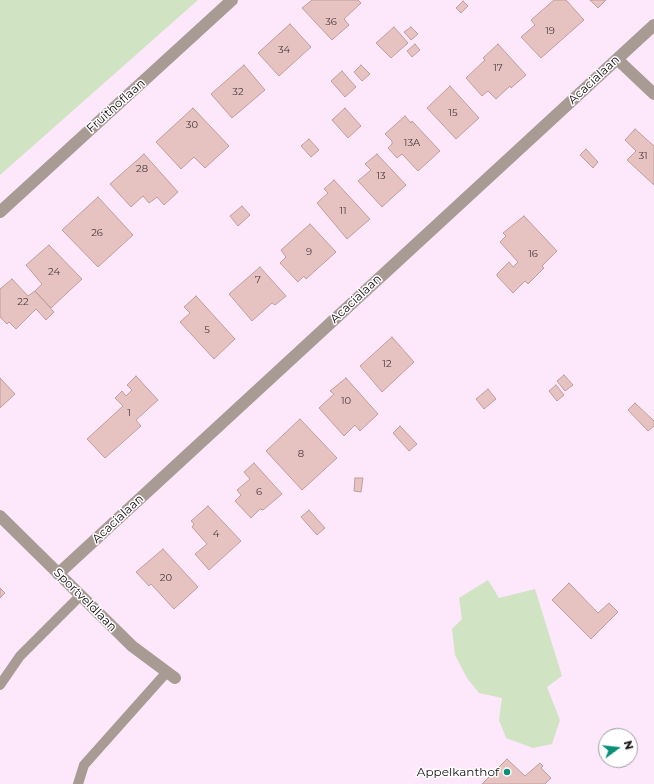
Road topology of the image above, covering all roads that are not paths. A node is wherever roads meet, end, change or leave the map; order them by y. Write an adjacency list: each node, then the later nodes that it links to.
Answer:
1 (232, 0): 5 (street, Fruithoflaan)
2 (654, 25): 3 (street, Acacialaan)
3 (617, 59): 4 (street); 7 (street, Acacialaan)
4 (654, 94)
5 (0, 212)
6 (0, 516): 7 (street, Sportveldlaan)
7 (58, 574): 8 (street, Sportveldlaan)
8 (82, 595): 9 (street, Sportveldlaan); 10 (lane)
9 (170, 675): 11 (lane)
10 (0, 685)
11 (78, 784)

